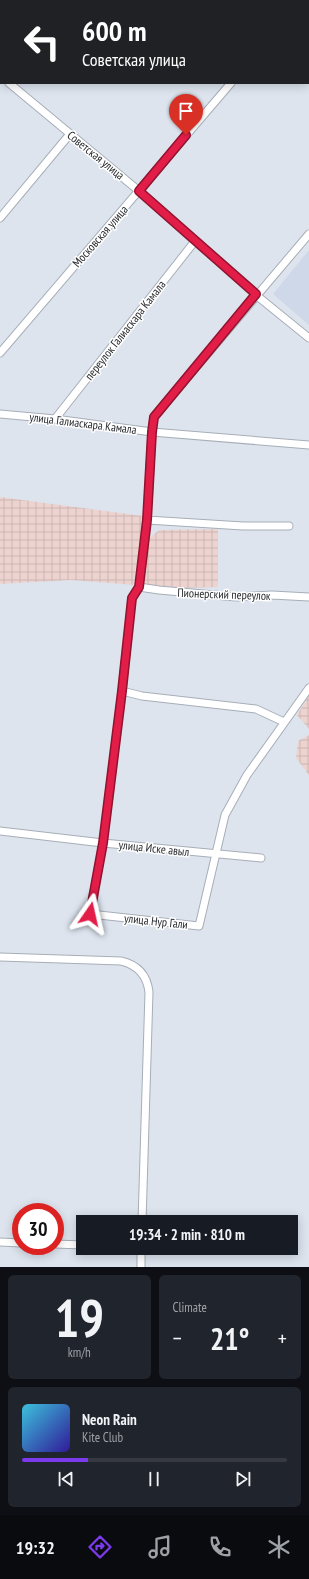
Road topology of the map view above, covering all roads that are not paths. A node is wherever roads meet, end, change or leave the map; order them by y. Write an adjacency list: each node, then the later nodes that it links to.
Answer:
1 (10, 84): 3 (street, Советская улица)
2 (231, 84): 4 (street, Московская улица)
3 (70, 134): 4 (street, Советская улица); 5 (street)
4 (139, 191): 7 (street, Советская улица); 10 (street, Московская улица)
5 (0, 218)
6 (309, 234): 8 (street)
7 (195, 241): 8 (street, Советская улица); 12 (street, переулок Галиаскара Камала)
8 (256, 294): 9 (street, Советская улица); 13 (street)
9 (309, 338)
10 (0, 353)
11 (0, 414): 12 (street, улица Галиаскара Камала)
12 (55, 419): 13 (street, улица Галиаскара Камала)
13 (152, 432): 14 (street, улица Галиаскара Камала); 15 (street)
14 (309, 445)
15 (147, 520): 16 (street); 17 (street)
16 (289, 526)
17 (139, 587): 18 (street, Пионерский переулок); 20 (street)
18 (309, 597)
19 (309, 688): 21 (street)
20 (122, 691): 21 (street); 23 (street)
21 (284, 722): 24 (street)
22 (0, 831): 23 (street, улица Иске авыл)
23 (103, 843): 24 (street, улица Иске авыл); 24 (street, улица Нур Гали)
24 (215, 854): 25 (street, улица Иске авыл)
25 (261, 858)
26 (0, 957): 27 (street)
27 (142, 1215)
28 (0, 1242): 29 (street)
29 (12, 1243)
30 (64, 1244): 31 (street)
31 (76, 1245)
32 (141, 1255): 33 (street)
33 (141, 1267)

